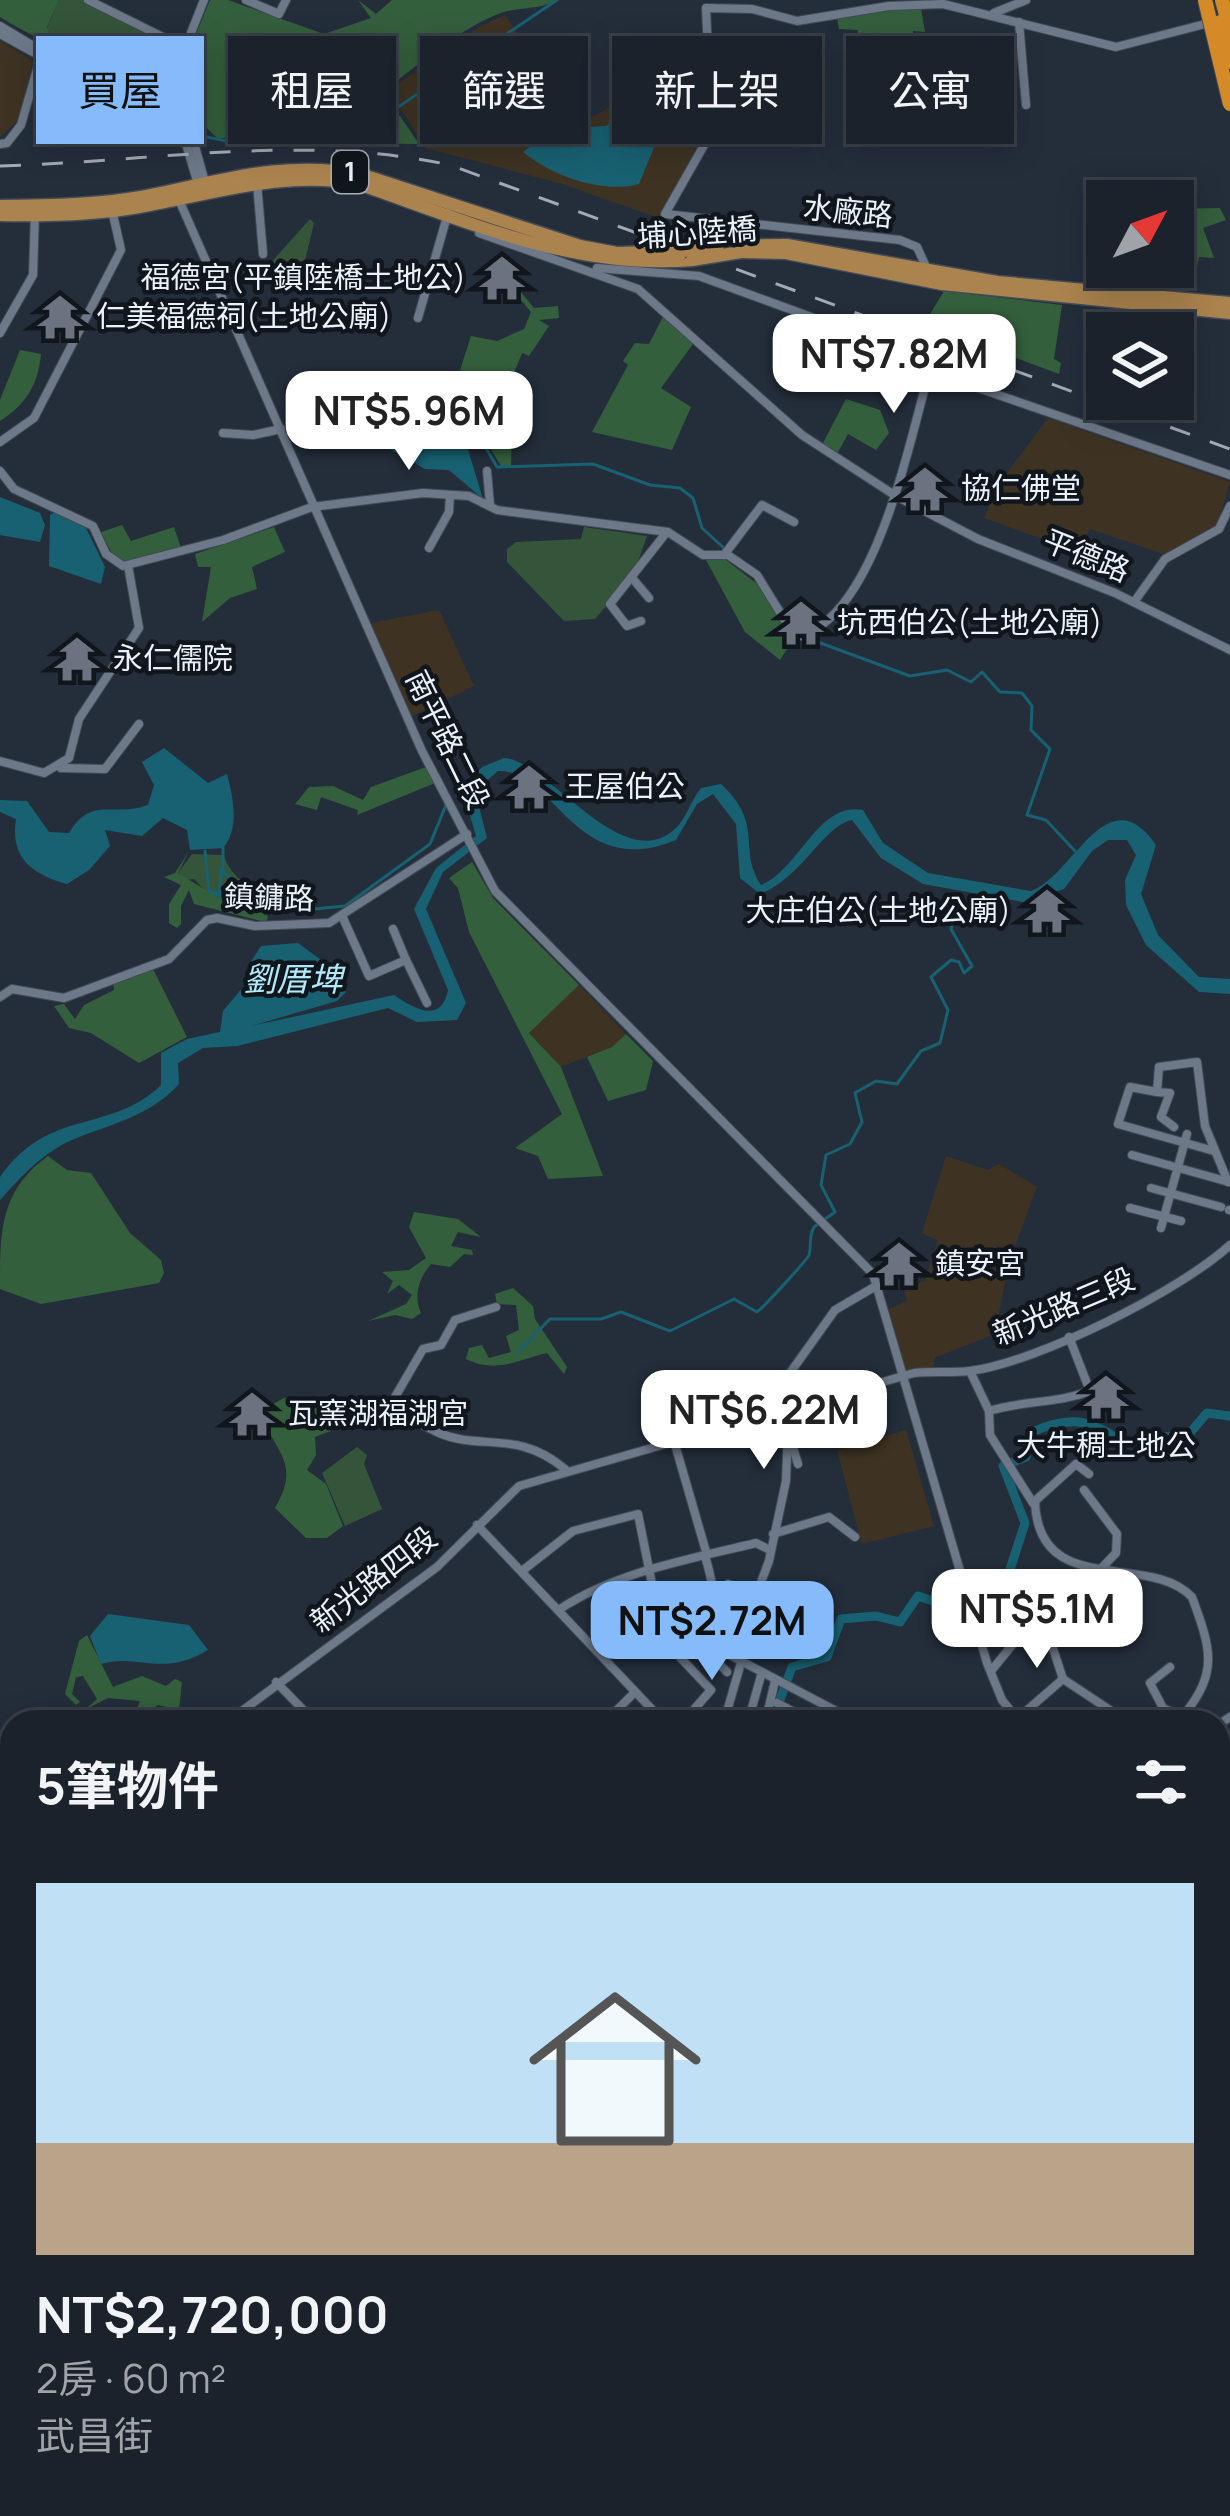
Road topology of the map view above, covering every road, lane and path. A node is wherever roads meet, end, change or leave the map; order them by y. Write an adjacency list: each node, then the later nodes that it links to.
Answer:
1 (88, 0): 2 (street)
2 (204, 0)
3 (246, 0): 4 (street)
4 (286, 0)
5 (1026, 0): 7 (street)
6 (1215, 1): 9 (main road); 10 (highway, bridge); 13 (highway, bridge); 16 (highway, bridge)
7 (992, 14): 8 (street); 31 (street, 水廠路)
8 (1018, 22): 9 (street); 17 (street)
9 (1210, 23): 15 (main road)
10 (1230, 29)
11 (0, 30): 12 (street)
12 (36, 50)
13 (1230, 62)
14 (36, 71): 18 (street)
15 (1230, 85)
16 (1230, 104)
17 (1026, 105)
18 (0, 143)
19 (193, 144): 21 (street)
20 (257, 181): 21 (main road, 1); 24 (main road, 1); 27 (street)
21 (202, 185): 22 (main road, 1); 24 (main road, 1)
22 (177, 192): 23 (main road, 1); 38 (street, 南平路二段)
23 (111, 206): 26 (main road, 1); 40 (street)
24 (449, 210): 28 (main road, 埔心陸橋 / 1); 29 (street, 平德路); 35 (street)
25 (0, 211): 26 (main road, 1)
26 (35, 211): 36 (street)
27 (263, 254)
28 (688, 255): 30 (main road, 埔心陸橋 / 1, bridge); 30 (main road, 埔心陸橋 / 1, bridge)
29 (587, 267): 37 (street); 45 (street, 平德路)
30 (908, 273): 31 (main road, 1)
31 (928, 277): 33 (main road, 1)
32 (1230, 303): 33 (main road, 1)
33 (1202, 306): 34 (main road, 1)
34 (1230, 313)
35 (418, 318)
36 (0, 333)
37 (929, 373): 43 (street); 45 (street)
38 (281, 429): 39 (street); 47 (street, 南平路二段)
39 (223, 433)
40 (0, 442)
41 (0, 471): 53 (street)
42 (487, 472): 48 (street)
43 (1230, 475)
44 (450, 495): 47 (street); 48 (street); 51 (street)
45 (896, 496): 52 (street); 56 (street, 平德路)
46 (1230, 506): 56 (street)
47 (312, 507): 53 (street); 62 (street, 南平路二段)
48 (490, 507): 50 (street)
49 (794, 522): 52 (street)
50 (668, 532): 52 (street); 54 (street)
51 (429, 548)
52 (725, 551)
53 (128, 565): 61 (street)
54 (633, 579): 55 (street); 57 (street)
55 (649, 598)
56 (1134, 602): 58 (street, 平德路)
57 (641, 621)
58 (1230, 650)
59 (139, 724): 61 (street)
60 (0, 761): 61 (street)
61 (59, 767)
62 (468, 836): 63 (street, 鎮鏞路); 82 (street, 南平路二段)
63 (343, 918): 65 (street); 66 (street, 鎮鏞路)
64 (393, 929): 65 (street)
65 (406, 960): 67 (street)
66 (0, 997)
67 (427, 1004)
68 (1157, 1092): 69 (street); 70 (street); 71 (street)
69 (1174, 1127)
70 (1185, 1139): 71 (street); 73 (street)
71 (1215, 1151): 74 (street)
72 (1132, 1155): 73 (street)
73 (1178, 1168): 74 (street); 76 (street)
74 (1229, 1182)
75 (1151, 1188): 76 (street)
76 (1171, 1193): 78 (street); 80 (street)
77 (1130, 1208): 80 (street)
78 (1227, 1209)
79 (1181, 1221): 80 (street)
80 (1163, 1223)
81 (1230, 1246): 84 (street, 新光路三段)
82 (876, 1286): 86 (street, 南平路二段); 87 (street)
83 (496, 1307): 92 (street)
84 (1069, 1337): 85 (street, 新光路三段); 88 (street)
85 (970, 1371): 86 (street, 新光路三段); 88 (street)
86 (903, 1376): 87 (street, 新光路四段); 117 (street, 南平路二段)
87 (784, 1410): 89 (street); 90 (street, 新光路四段)
88 (989, 1411): 95 (street)
89 (785, 1423): 91 (street); 97 (street)
90 (674, 1441): 92 (street, 新光路四段); 100 (street)
91 (798, 1464)
92 (565, 1469): 96 (street, 新光路四段)
93 (1089, 1474): 95 (street)
94 (1084, 1490): 102 (street)
95 (1034, 1504): 102 (street)
96 (477, 1525): 101 (street); 119 (street, 新光路四段)
97 (773, 1534): 98 (street); 99 (street)
98 (855, 1537)
99 (770, 1550): 100 (street); 104 (street)
100 (706, 1556): 103 (street); 110 (street)
101 (522, 1570): 103 (street); 105 (street)
102 (1097, 1570): 108 (street); 137 (street)
103 (652, 1571): 105 (street); 107 (street)
104 (754, 1592): 109 (street); 113 (street)
105 (560, 1609): 112 (street)
106 (669, 1612): 110 (street)
107 (640, 1615): 111 (street); 112 (street)
108 (1043, 1618): 117 (street); 118 (street)
109 (720, 1620)
110 (692, 1635): 111 (street); 115 (street)
111 (676, 1651): 127 (street)
112 (601, 1653): 121 (street)
113 (733, 1655): 116 (street); 128 (street)
114 (1170, 1667): 136 (street)
115 (727, 1672)
116 (762, 1672): 120 (street); 129 (street)
117 (991, 1672): 133 (street, 南平路二段)
118 (1063, 1679): 134 (street); 135 (street)
119 (276, 1682): 123 (street, 新光路四段); 124 (street)
120 (777, 1682): 130 (street); 132 (street)
121 (635, 1692): 125 (street); 126 (street)
122 (777, 1703): 131 (street)
123 (242, 1710)
124 (303, 1710)
125 (617, 1710)
126 (652, 1710)
127 (695, 1710)
128 (726, 1710)
129 (751, 1710)
130 (769, 1710)
131 (790, 1710)
132 (833, 1710)
133 (1012, 1710)
134 (1029, 1710)
135 (1109, 1710)
136 (1168, 1710)
137 (1193, 1710)

